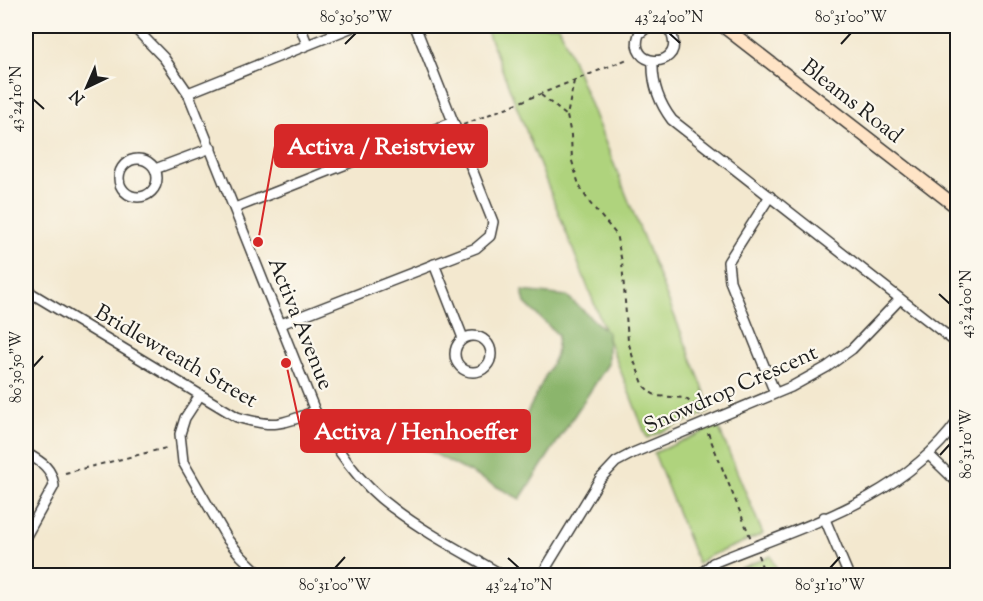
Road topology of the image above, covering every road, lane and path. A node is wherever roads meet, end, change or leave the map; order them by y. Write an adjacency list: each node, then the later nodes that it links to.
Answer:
1 (133, 26): 12 (street, Activa Avenue)
2 (300, 26): 8 (street)
3 (355, 26): 8 (street)
4 (415, 26): 15 (street)
5 (649, 26): 10 (street)
6 (662, 26): 10 (street)
7 (723, 26): 20 (main road, Bleams Road)
8 (308, 44): 12 (street)
9 (630, 58): 11 (path)
10 (653, 61): 18 (street)
11 (574, 81): 13 (path); 14 (path)
12 (188, 93): 16 (street, Activa Avenue)
13 (541, 94): 14 (path); 15 (path)
14 (567, 116): 30 (path)
15 (454, 126): 19 (street); 21 (street)
16 (212, 148): 17 (street); 19 (street, Activa Avenue)
17 (155, 169): 17 (street)
18 (770, 196): 23 (street); 27 (street)
19 (235, 208): 24 (street, Activa Avenue)
20 (957, 208)
21 (434, 264): 24 (street); 25 (street)
22 (26, 290): 28 (street, Bridlewreath Street)
23 (900, 299): 26 (street); 27 (street, Snowdrop Crescent)
24 (281, 324): 29 (street, Activa Avenue)
25 (463, 338): 25 (street)
26 (957, 344)
27 (775, 393): 44 (street, Snowdrop Crescent)
28 (200, 395): 29 (street, Bridlewreath Street); 42 (street)
29 (315, 411): 43 (street, Activa Avenue)
30 (700, 416)
31 (957, 421): 35 (street)
32 (707, 431): 40 (path)
33 (166, 448): 36 (path)
34 (26, 453): 39 (street)
35 (929, 455): 37 (street); 38 (street)
36 (65, 472)
37 (957, 483)
38 (824, 518): 45 (street); 47 (street)
39 (26, 536)
40 (751, 539)
41 (757, 554): 46 (path)
42 (262, 576)
43 (504, 576)
44 (541, 576)
45 (699, 576)
46 (762, 576)
47 (849, 576)

